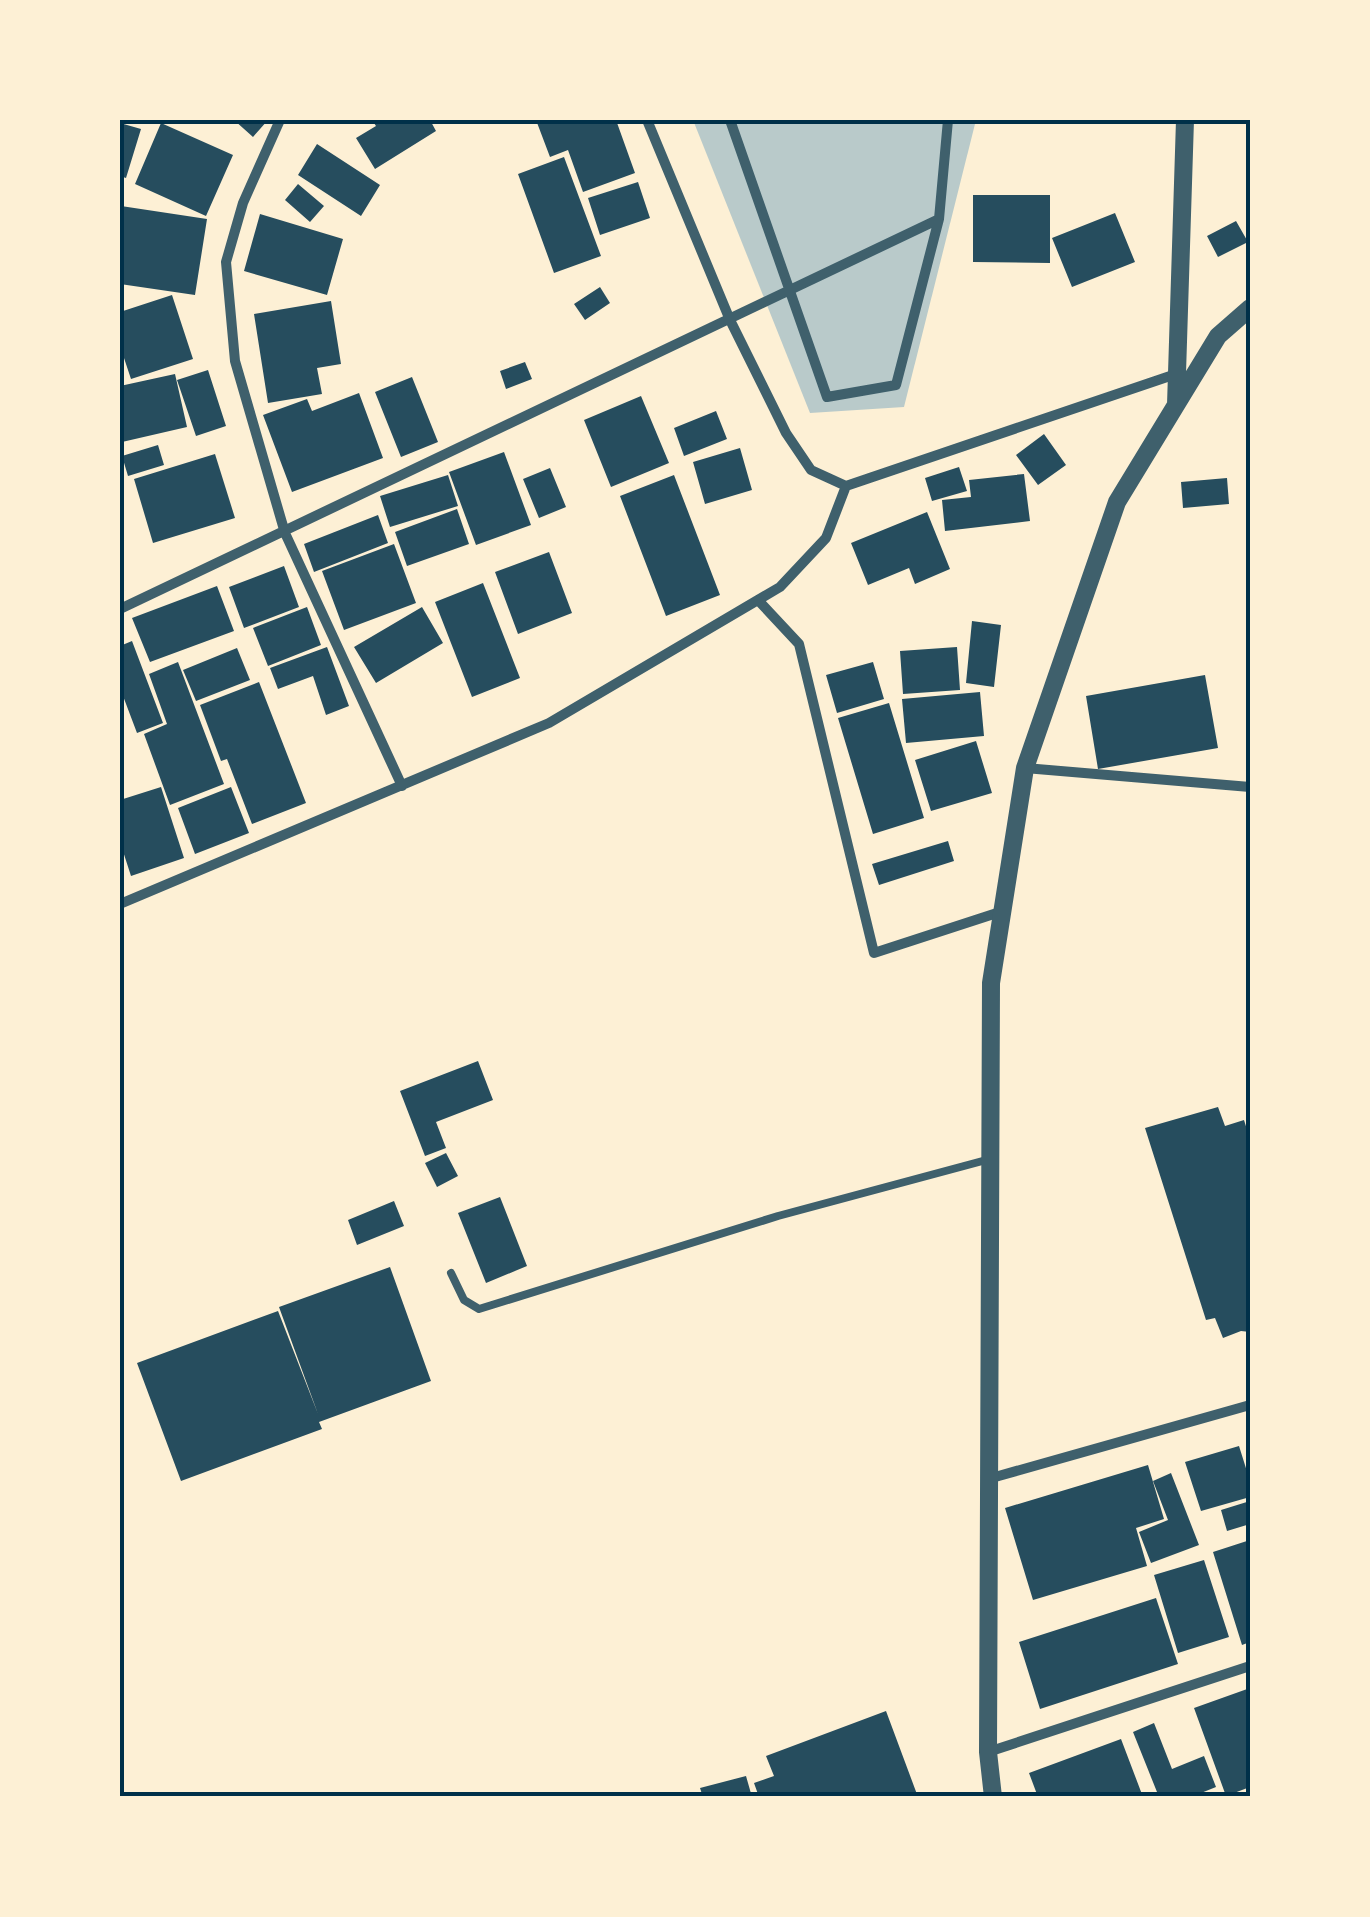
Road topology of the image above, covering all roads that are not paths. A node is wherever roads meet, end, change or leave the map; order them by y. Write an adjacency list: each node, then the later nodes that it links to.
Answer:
1 (280, 120): 13 (street)
2 (647, 120): 9 (street)
3 (730, 120): 7 (street)
4 (948, 120): 6 (street)
5 (1184, 120): 10 (street)
6 (939, 219): 7 (street); 7 (street)
7 (791, 290): 9 (street)
8 (1250, 308): 11 (street)
9 (730, 320): 12 (street); 13 (street)
10 (1176, 374): 11 (street); 12 (street)
11 (1176, 405): 16 (street)
12 (846, 486): 14 (street)
13 (285, 533): 15 (street); 17 (street)
14 (758, 600): 17 (street); 20 (street)
15 (120, 610)
16 (1025, 768): 18 (street); 20 (street)
17 (402, 786): 19 (street)
18 (1250, 787)
19 (120, 904)
20 (1002, 911): 21 (street)
21 (990, 1159): 22 (lane); 24 (street)
22 (451, 1273)
23 (1250, 1405): 24 (street)
24 (987, 1480): 26 (street)
25 (1250, 1666): 26 (street)
26 (988, 1752): 27 (street)
27 (992, 1797)

